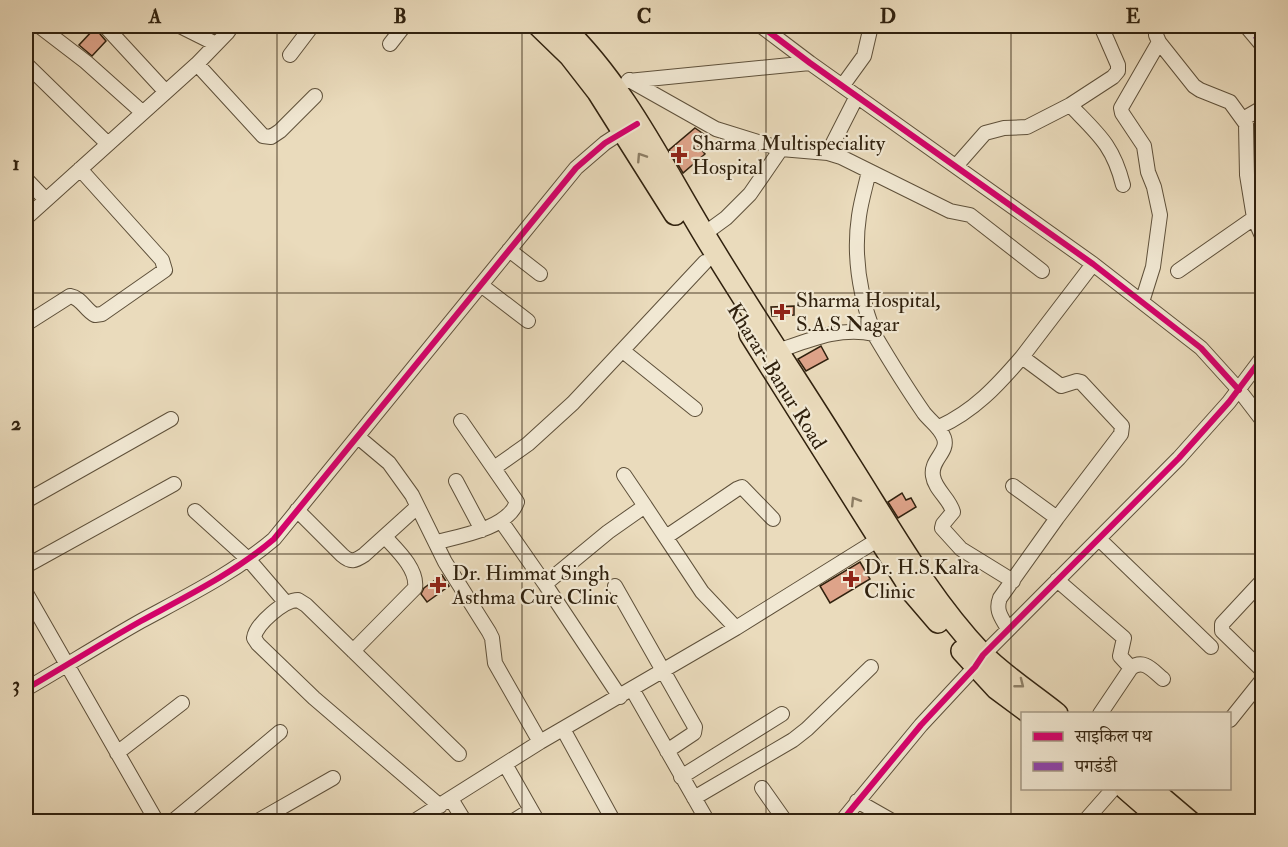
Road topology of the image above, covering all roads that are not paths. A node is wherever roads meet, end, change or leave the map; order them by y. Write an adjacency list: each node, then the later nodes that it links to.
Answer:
1 (39, 26): 31 (street)
2 (105, 26): 26 (street)
3 (180, 26): 15 (street)
4 (232, 26): 15 (street)
5 (312, 26): 18 (street)
6 (404, 26): 16 (street)
7 (539, 26): 25 (highway, Kharar-Banur Road)
8 (562, 26): 25 (highway)
9 (761, 26): 19 (street)
10 (871, 26): 24 (street)
11 (1101, 26): 22 (street)
12 (1158, 26): 14 (street)
13 (1246, 26): 17 (street)
14 (1159, 42): 23 (street); 32 (street)
15 (216, 44): 21 (street)
16 (390, 44)
17 (1263, 45)
18 (290, 55)
19 (810, 63): 24 (street); 25 (street)
20 (26, 64): 34 (street)
21 (197, 64): 26 (street); 27 (street)
22 (1118, 71): 23 (street); 29 (street)
23 (1134, 83): 54 (street)
24 (843, 85): 28 (street)
25 (613, 86): 33 (highway, Kharar-Banur Road); 35 (street)
26 (165, 91): 31 (street)
27 (315, 96)
28 (857, 96): 36 (street); 37 (street)
29 (1070, 105): 37 (street); 41 (street)
30 (1263, 108): 32 (street)
31 (142, 112): 34 (street)
32 (1243, 119): 44 (street)
33 (630, 127): 45 (highway); 47 (street); 48 (highway, Kharar-Banur Road, one-way to 33)
34 (108, 144): 38 (street)
35 (781, 149): 36 (street); 45 (street)
36 (828, 153): 39 (street)
37 (956, 166): 49 (street)
38 (80, 169): 42 (street); 56 (street)
39 (869, 171): 51 (street); 57 (street)
40 (26, 179): 42 (street)
41 (1123, 186)
42 (46, 200): 43 (street)
43 (26, 218)
44 (1254, 218): 46 (street); 50 (street)
45 (704, 234): 59 (highway)
46 (1263, 236)
47 (509, 250): 52 (street); 53 (street)
48 (705, 262): 58 (street); 85 (highway, Kharar-Banur Road, one-way to 48)
49 (1093, 264): 54 (street); 60 (street)
50 (1179, 271)
51 (1042, 272)
52 (540, 274)
53 (481, 285): 55 (street); 68 (street)
54 (1142, 302): 62 (street)
55 (528, 321)
56 (26, 324)
57 (874, 334): 59 (street); 67 (street)
58 (624, 351): 63 (street); 69 (street)
59 (778, 351): 101 (highway)
60 (1022, 357): 67 (street); 79 (street)
61 (1262, 360): 62 (street)
62 (1239, 390): 65 (street); 86 (street)
63 (695, 409)
64 (171, 419): 74 (street)
65 (1263, 420)
66 (461, 421): 69 (street)
67 (939, 428): 90 (street)
68 (358, 437): 76 (street); 77 (street)
69 (495, 468): 81 (street)
70 (624, 475): 75 (street)
71 (456, 481): 82 (street)
72 (174, 484): 89 (street)
73 (1013, 486): 79 (street)
74 (26, 501)
75 (645, 506): 84 (street); 93 (street)
76 (417, 507): 83 (street); 87 (street)
77 (297, 510): 83 (street); 88 (street)
78 (195, 511): 88 (street)
79 (1057, 518): 90 (street)
80 (773, 519): 84 (street)
81 (501, 521): 82 (street); 93 (street)
82 (482, 530): 87 (street)
83 (385, 537): 100 (street)
84 (666, 537): 97 (street)
85 (879, 539): 97 (street); 101 (highway, Kharar-Banur Road)
86 (1099, 539): 91 (street); 99 (street)
87 (437, 542): 120 (street)
88 (249, 560): 96 (street); 102 (street)
89 (26, 566)
90 (1013, 580): 98 (street)
91 (1057, 580): 98 (street); 104 (street)
92 (1263, 581): 106 (street)
93 (545, 584): 111 (street)
94 (615, 586): 105 (street)
95 (26, 593): 102 (street)
96 (286, 603): 100 (street); 135 (street)
97 (736, 628): 105 (street)
98 (1008, 629): 101 (street)
99 (1211, 646)
100 (353, 651): 123 (street)
101 (979, 661): 113 (highway, Kharar-Banur Road); 114 (highway, one-way to 114); 134 (street)
102 (67, 665): 110 (street); 122 (street)
103 (872, 667): 132 (street)
104 (1131, 668): 107 (street); 115 (street)
105 (664, 670): 109 (street); 121 (street)
106 (1263, 670)
107 (1162, 679)
108 (1263, 680): 117 (street)
109 (632, 689): 111 (street); 121 (street)
110 (26, 690)
111 (620, 697): 118 (street)
112 (182, 703): 122 (street)
113 (1028, 712)
114 (1054, 712)
115 (1101, 712)
116 (782, 714): 126 (street)
117 (1231, 719)
118 (563, 729): 120 (street); 144 (street)
119 (280, 732): 139 (street)
120 (540, 742): 124 (street)
121 (667, 751): 126 (street)
122 (117, 753): 138 (street)
123 (459, 754)
124 (506, 764): 135 (street); 136 (street)
125 (26, 775): 128 (street)
126 (681, 777): 132 (street)
127 (333, 778): 140 (street)
128 (26, 782)
129 (762, 788): 146 (street)
130 (1113, 790): 149 (street)
131 (1129, 790): 133 (highway)
132 (694, 798): 145 (street)
133 (1164, 800): 137 (highway)
134 (857, 801): 147 (street); 148 (street)
135 (446, 802): 141 (street); 142 (street)
136 (534, 816): 143 (street)
137 (1187, 821)
138 (157, 822)
139 (172, 822)
140 (256, 822)
141 (413, 822)
142 (465, 822)
143 (512, 822)
144 (614, 822)
145 (708, 822)
146 (786, 822)
147 (841, 822)
148 (894, 822)
149 (1084, 822)

